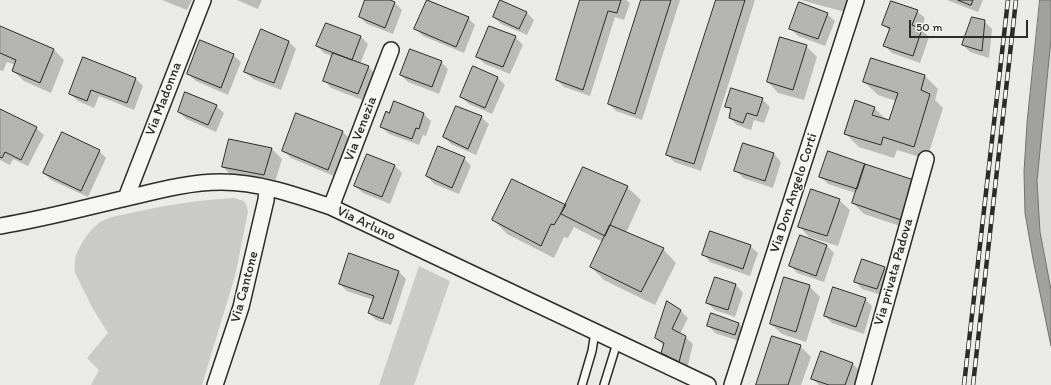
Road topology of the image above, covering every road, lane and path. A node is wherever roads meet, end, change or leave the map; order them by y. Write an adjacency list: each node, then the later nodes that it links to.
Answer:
1 (203, 0): 6 (street, Via Madonna)
2 (856, 0): 15 (street, Via Don Angelo Corti)
3 (391, 50): 7 (street, Via Venezia)
4 (926, 159): 16 (street, Via privata Padova)
5 (267, 188): 6 (street, Via Arluno); 7 (street, Via Arluno); 11 (street, Via Cantone)
6 (126, 198): 8 (street, Via Arluno)
7 (331, 208): 9 (street, Via Arluno)
8 (0, 226)
9 (595, 332): 10 (street, Via Arluno); 12 (lane)
10 (617, 343): 13 (lane); 14 (street, Via Arluno)
11 (215, 385)
12 (582, 385)
13 (604, 385)
14 (708, 385)
15 (732, 385)
16 (863, 385)

